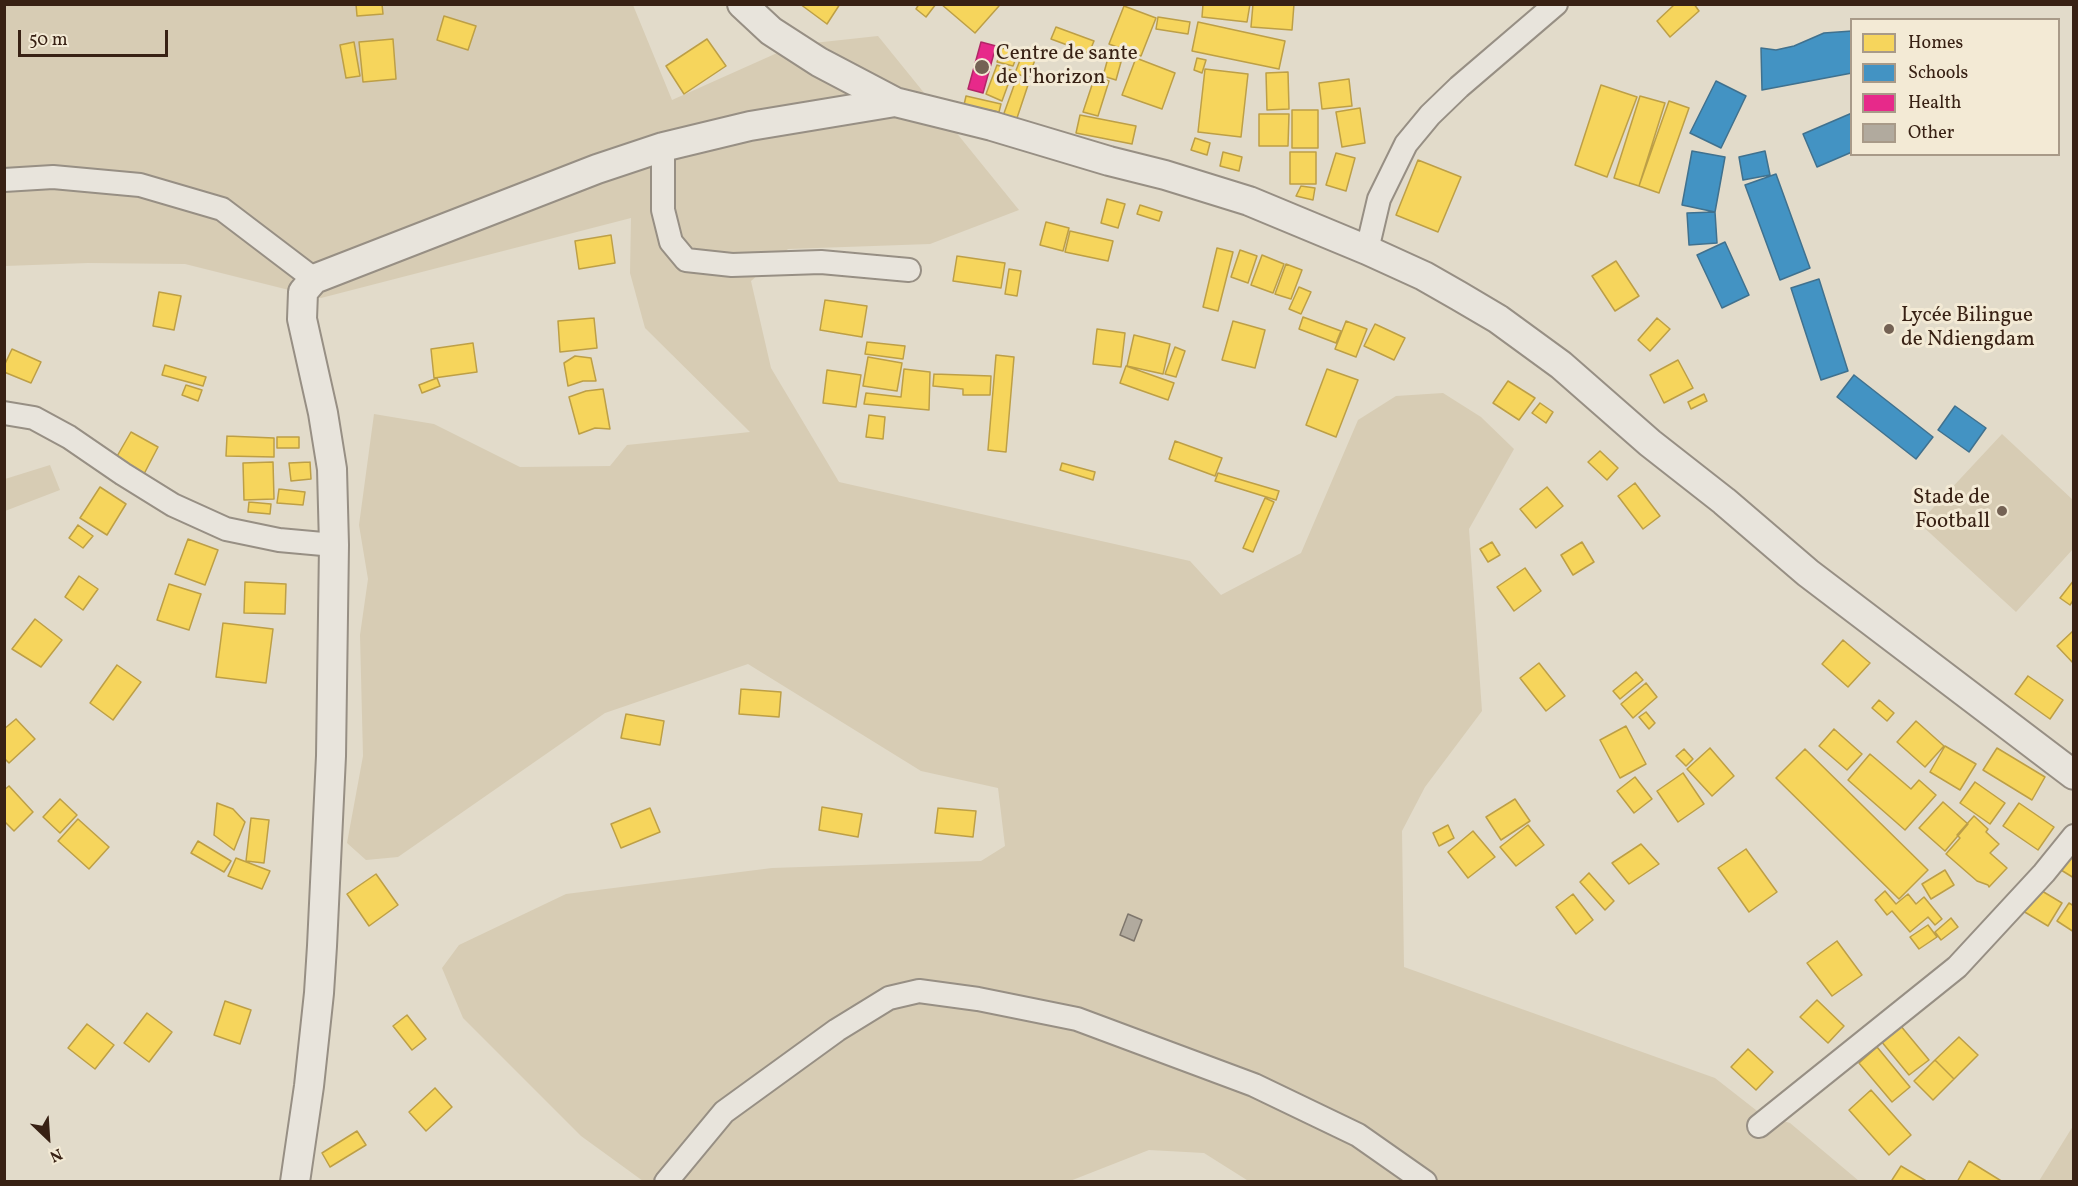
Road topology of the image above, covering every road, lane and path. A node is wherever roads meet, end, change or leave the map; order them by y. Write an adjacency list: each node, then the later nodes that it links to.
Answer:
1 (742, 4): 3 (street)
2 (1556, 4): 6 (street)
3 (895, 102): 4 (street); 6 (street)
4 (663, 147): 7 (street); 8 (street)
5 (4, 180): 8 (street)
6 (1367, 250): 11 (street)
7 (909, 270)
8 (314, 279): 10 (street)
9 (4, 413): 10 (street)
10 (334, 545): 14 (street)
11 (2073, 775)
12 (2073, 836): 13 (street)
13 (1759, 1126)
14 (295, 1182)
15 (666, 1182): 16 (street)
16 (1425, 1182)

